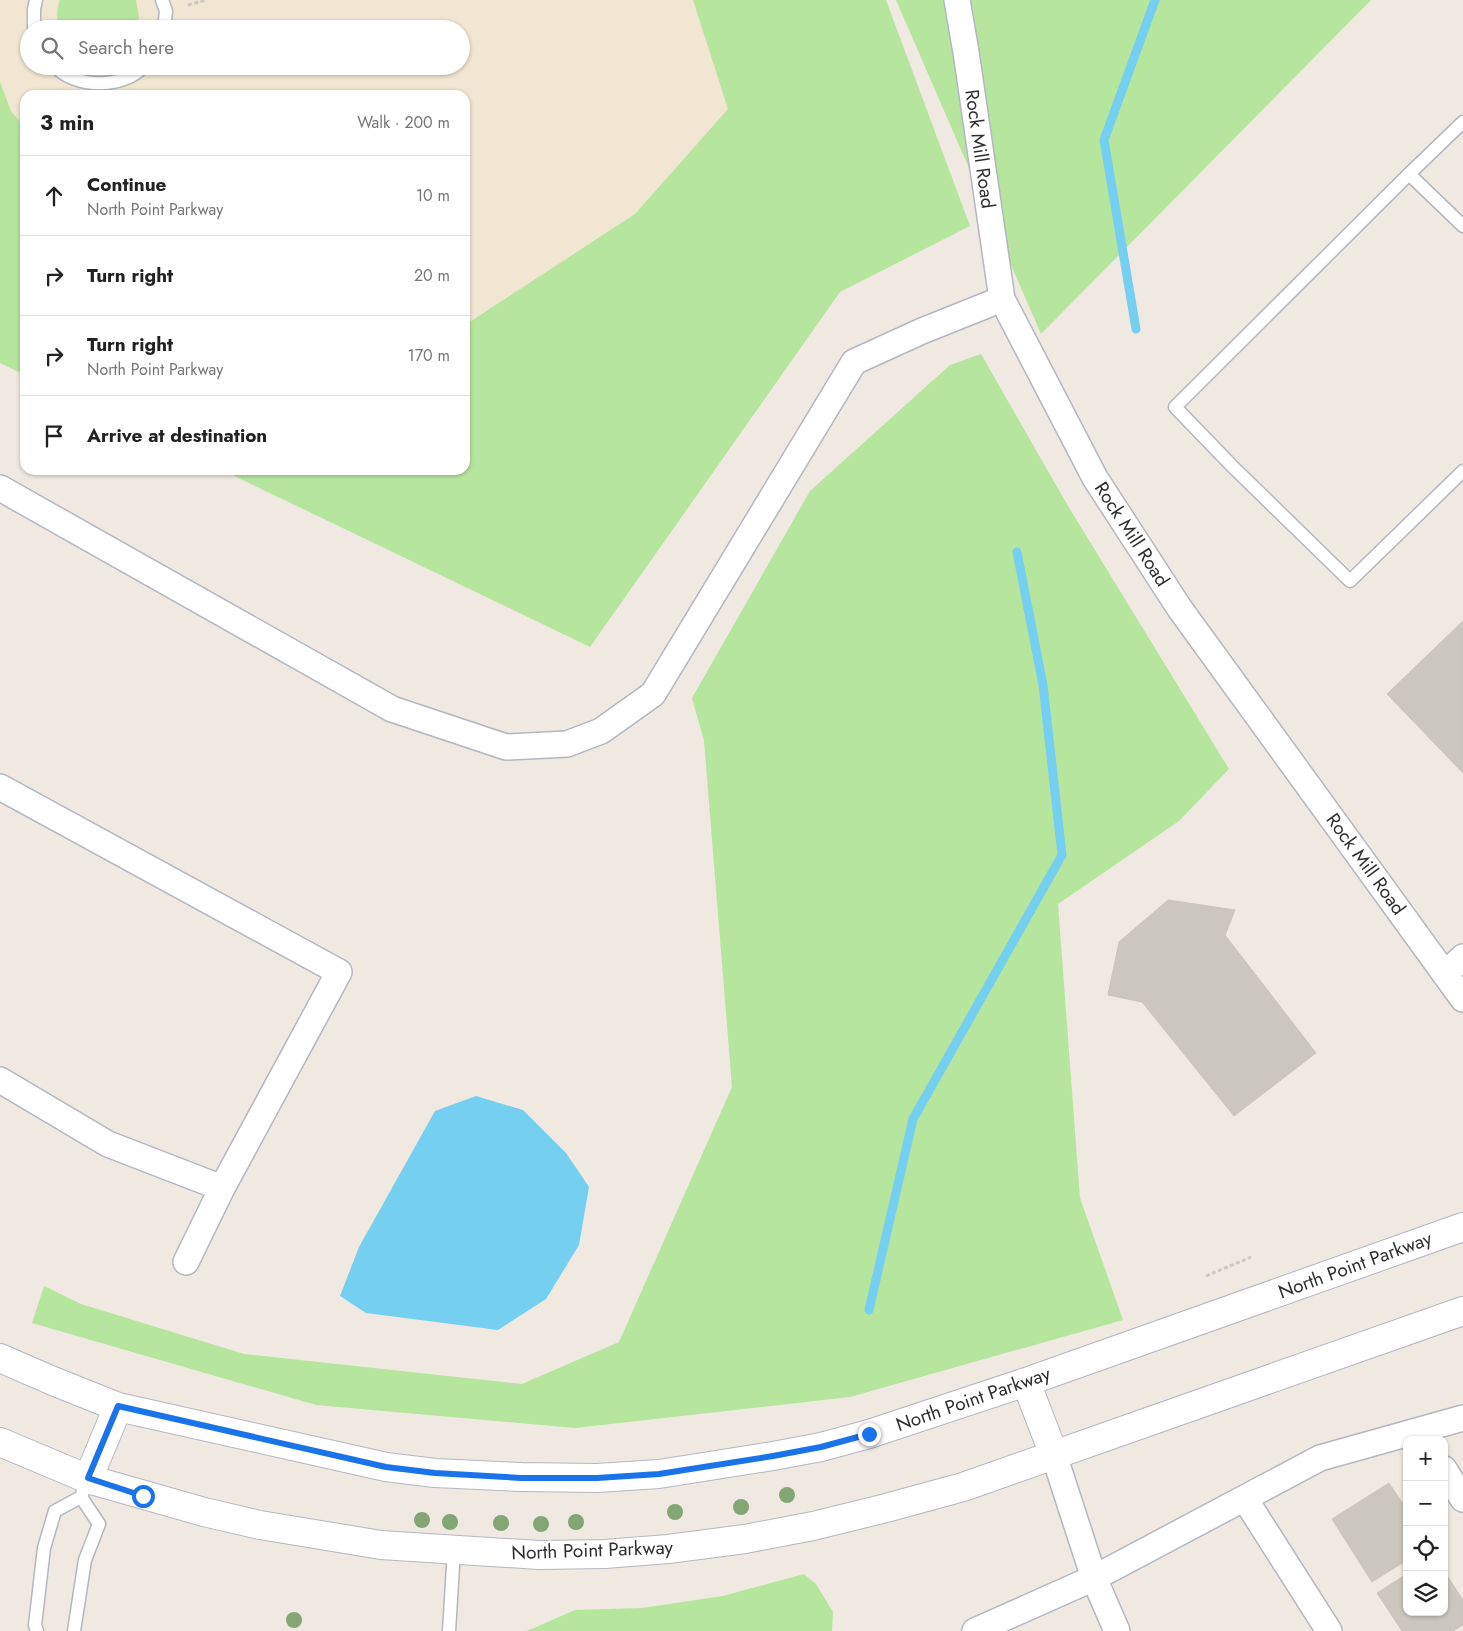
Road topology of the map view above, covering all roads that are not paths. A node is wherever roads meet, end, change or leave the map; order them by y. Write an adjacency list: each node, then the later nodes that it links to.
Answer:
1 (36, 0): 4 (lane)
2 (162, 0): 5 (lane)
3 (957, 0): 11 (street, Rock Mill Road)
4 (34, 20)
5 (165, 20)
6 (69, 75): 7 (lane)
7 (132, 75)
8 (1463, 122): 9 (lane)
9 (1409, 174): 10 (lane); 12 (lane)
10 (1463, 226)
11 (1002, 299): 13 (street); 16 (street, Rock Mill Road)
12 (1463, 471)
13 (0, 488)
14 (0, 787): 19 (street)
15 (1463, 956): 16 (street)
16 (1445, 974): 17 (street, Rock Mill Road)
17 (1463, 999)
18 (0, 1080): 19 (street)
19 (222, 1188): 21 (street)
20 (1463, 1227): 24 (street, North Point Parkway)
21 (186, 1262)
22 (1457, 1315): 29 (street, North Point Parkway)
23 (0, 1358): 25 (street, North Point Parkway)
24 (1026, 1382): 25 (street, North Point Parkway); 29 (street)
25 (118, 1406): 31 (street)
26 (1463, 1418): 27 (street)
27 (1423, 1435): 32 (street)
28 (0, 1442): 31 (street, North Point Parkway)
29 (1054, 1454): 34 (street, North Point Parkway); 35 (street)
30 (1448, 1475): 33 (street)
31 (84, 1488): 34 (street, North Point Parkway); 36 (lane); 37 (lane)
32 (1245, 1499): 35 (street); 41 (street)
33 (1463, 1499)
34 (454, 1550): 38 (lane)
35 (1094, 1578): 39 (street); 40 (street)
36 (37, 1631)
37 (74, 1631)
38 (449, 1631)
39 (975, 1631)
40 (1117, 1631)
41 (1329, 1631)

